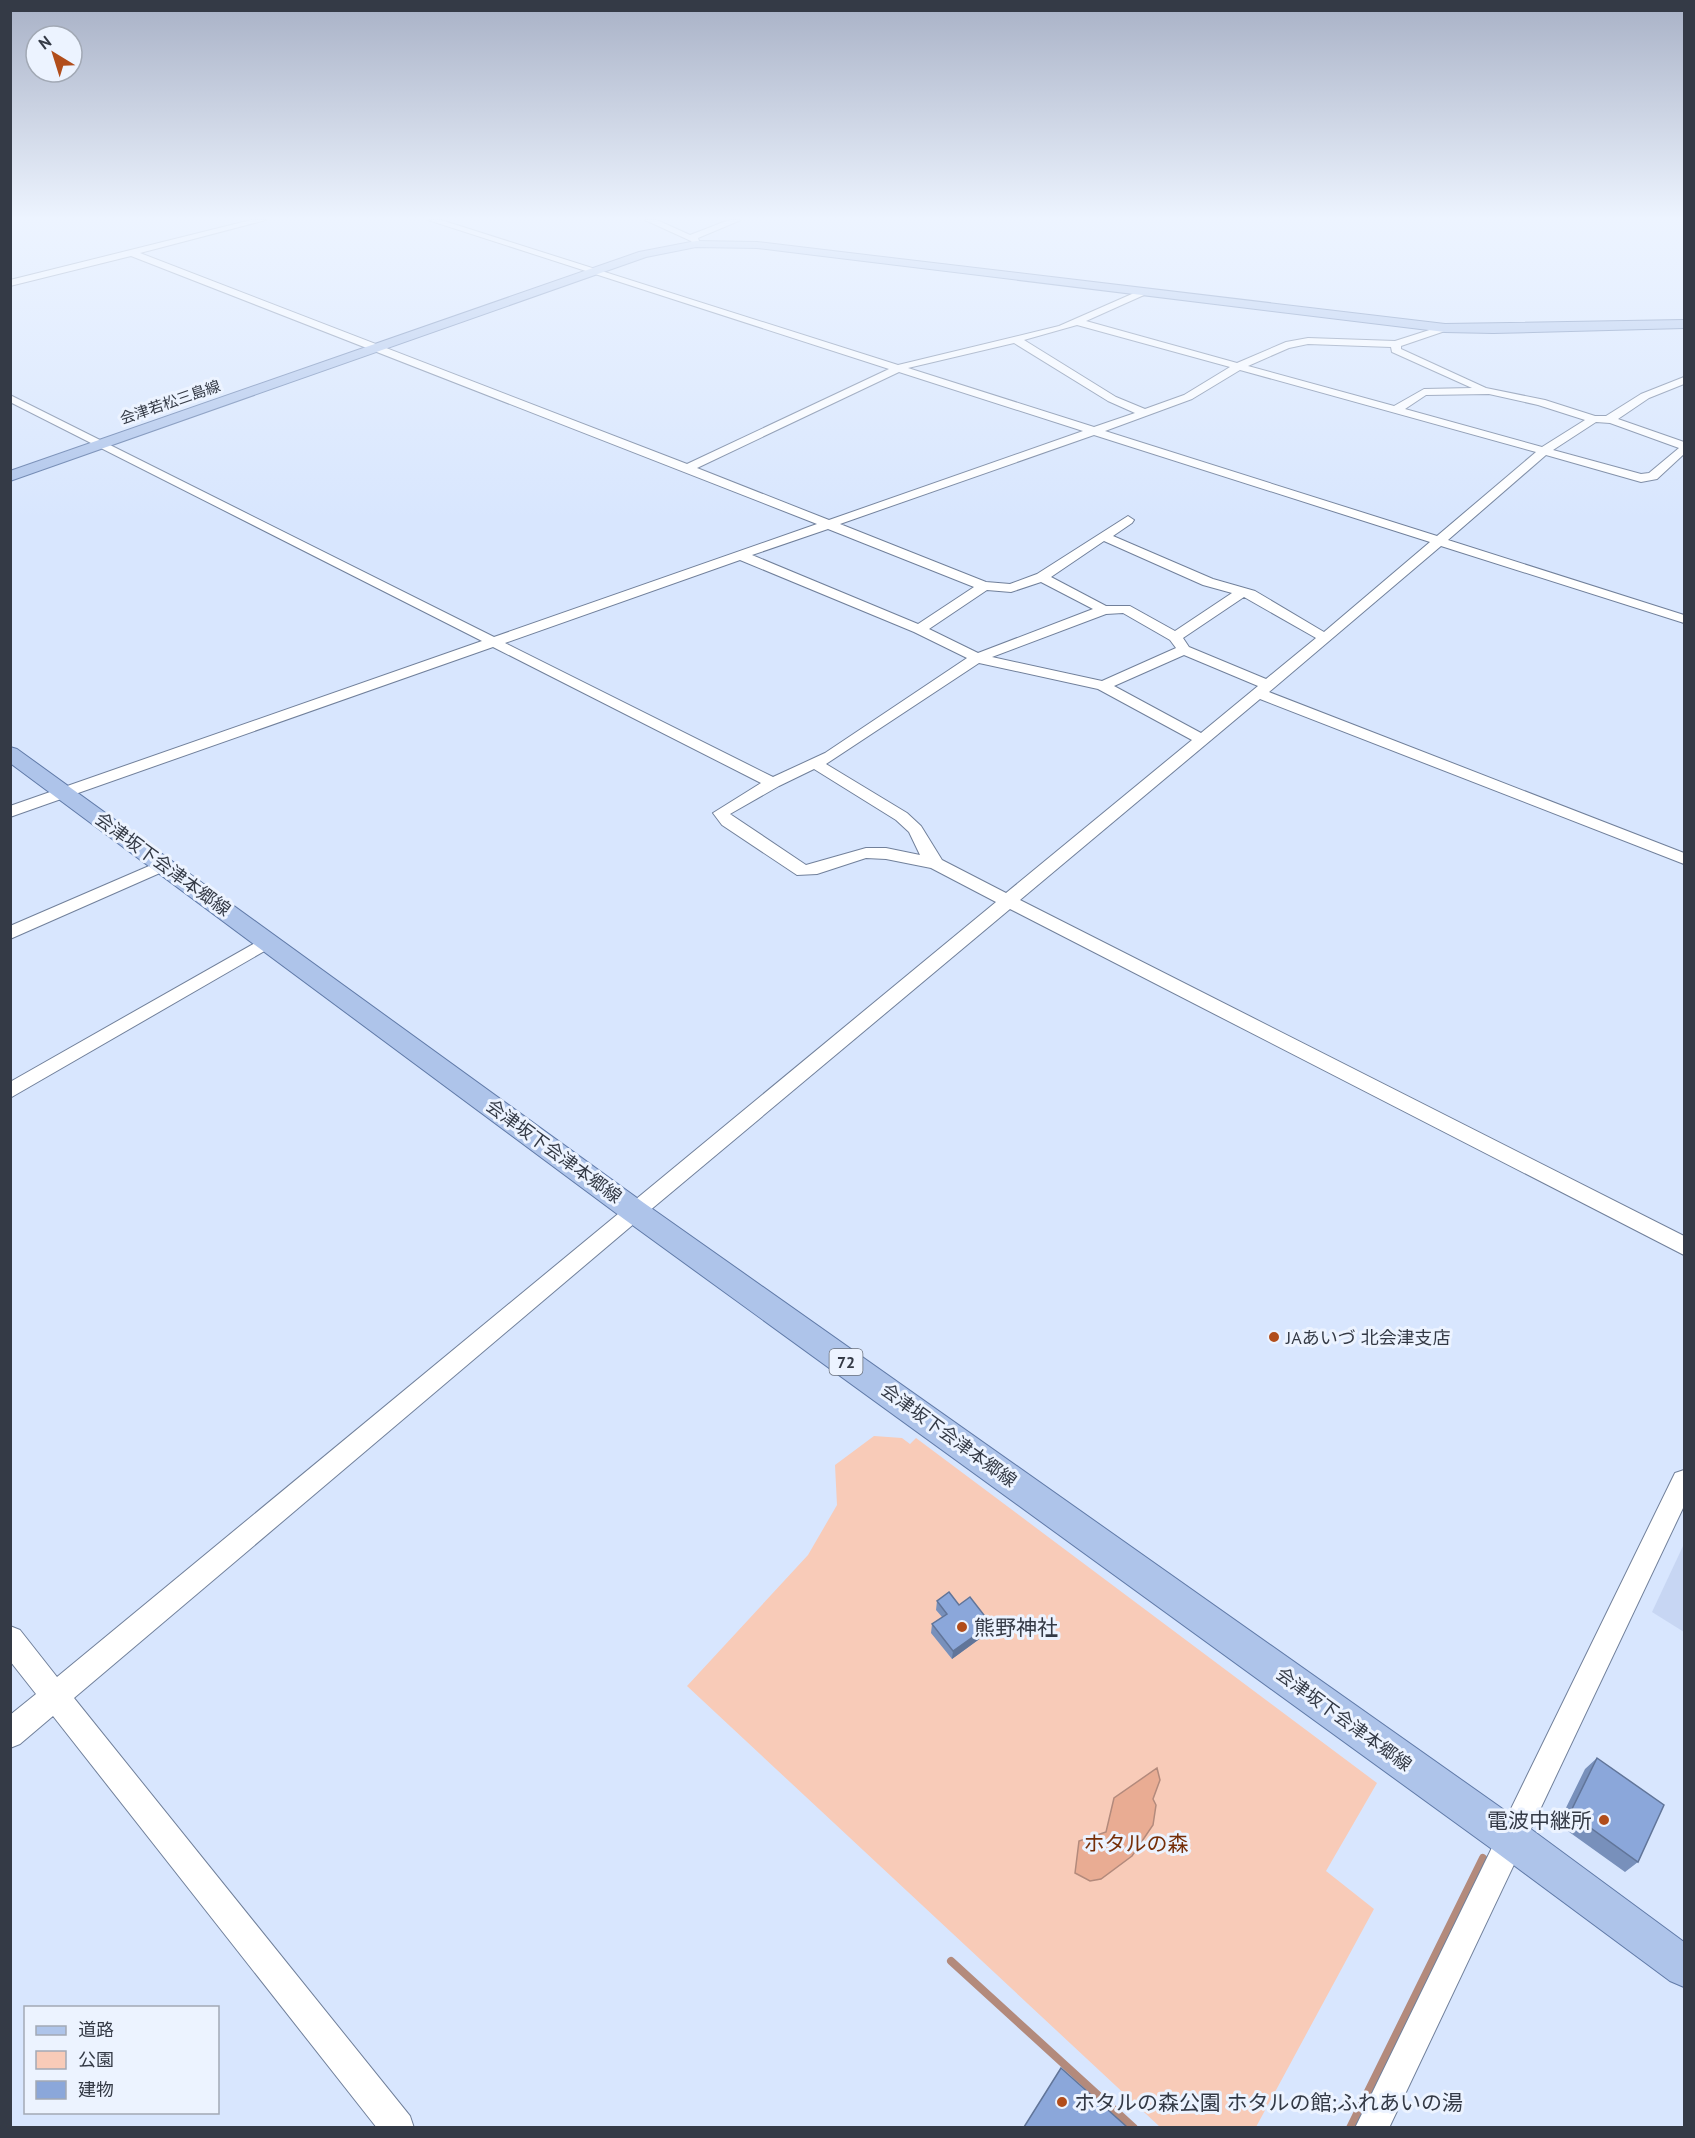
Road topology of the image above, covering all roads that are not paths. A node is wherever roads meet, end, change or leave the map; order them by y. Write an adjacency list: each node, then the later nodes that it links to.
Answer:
1 (306, 320): 11 (street)
2 (456, 320): 11 (main road, 会津若松三島線)
3 (744, 320): 13 (street)
4 (1083, 320): 6 (street)
5 (1374, 320): 8 (main road, 会津若松三島線)
6 (1078, 322): 9 (street); 12 (street)
7 (1684, 324): 8 (main road, 会津若松三島線)
8 (1445, 328): 10 (street)
9 (1017, 340): 13 (street); 18 (street)
10 (1396, 344): 12 (street); 15 (street)
11 (377, 347): 22 (main road, 会津若松三島線); 26 (street)
12 (1239, 366): 17 (street); 18 (street)
13 (899, 369): 21 (street); 26 (street)
14 (1684, 380): 20 (street)
15 (1489, 391): 17 (street); 19 (street)
16 (10, 398): 22 (street)
17 (1396, 410): 25 (street)
18 (1145, 413): 21 (street)
19 (1594, 419): 20 (street); 25 (street)
20 (1608, 420): 23 (street)
21 (1095, 430): 29 (street); 31 (street)
22 (101, 444): 27 (main road, 会津若松三島線); 41 (street)
23 (1684, 446)
24 (1684, 450): 25 (street)
25 (1545, 452): 31 (street)
26 (687, 468): 29 (street)
27 (10, 476)
28 (1128, 520): 30 (street)
29 (829, 525): 32 (street); 34 (street)
30 (1105, 537): 33 (street); 35 (street)
31 (1440, 540): 37 (street); 40 (street)
32 (743, 556): 38 (street); 41 (street)
33 (1042, 578): 34 (street); 36 (street)
34 (984, 586): 38 (street)
35 (1243, 591): 39 (street); 40 (street)
36 (1104, 610): 39 (street); 43 (street)
37 (1684, 619)
38 (919, 629): 43 (street)
39 (1175, 637): 42 (street)
40 (1324, 638): 45 (street)
41 (495, 643): 49 (street); 50 (street)
42 (1184, 650): 44 (street); 45 (street)
43 (977, 658): 44 (street); 48 (street)
44 (1103, 686): 46 (street)
45 (1263, 689): 46 (street); 52 (street)
46 (1202, 740): 55 (street)
47 (10, 753): 50 (main road, 会津坂下会津本郷線 / 72)
48 (816, 764): 49 (street); 53 (street)
49 (773, 783): 53 (street)
50 (67, 792): 51 (street); 54 (main road, 会津坂下会津本郷線 / 72)
51 (10, 812)
52 (1684, 859)
53 (936, 864): 55 (street)
54 (163, 865): 56 (street); 57 (main road, 会津坂下会津本郷線 / 72)
55 (1008, 902): 59 (street); 60 (street)
56 (10, 933)
57 (268, 941): 58 (street); 59 (main road, 会津坂下会津本郷線 / 72)
58 (10, 1091)
59 (634, 1211): 63 (street); 65 (main road, 会津坂下会津本郷線 / 72)
60 (1684, 1246)
61 (1684, 1481): 65 (street)
62 (10, 1639): 63 (street)
63 (56, 1696): 64 (street); 67 (street)
64 (10, 1734)
65 (1510, 1838): 66 (main road, 会津坂下会津本郷線 / 72); 68 (street)
66 (1684, 1967)
67 (398, 2127)
68 (1371, 2127)

